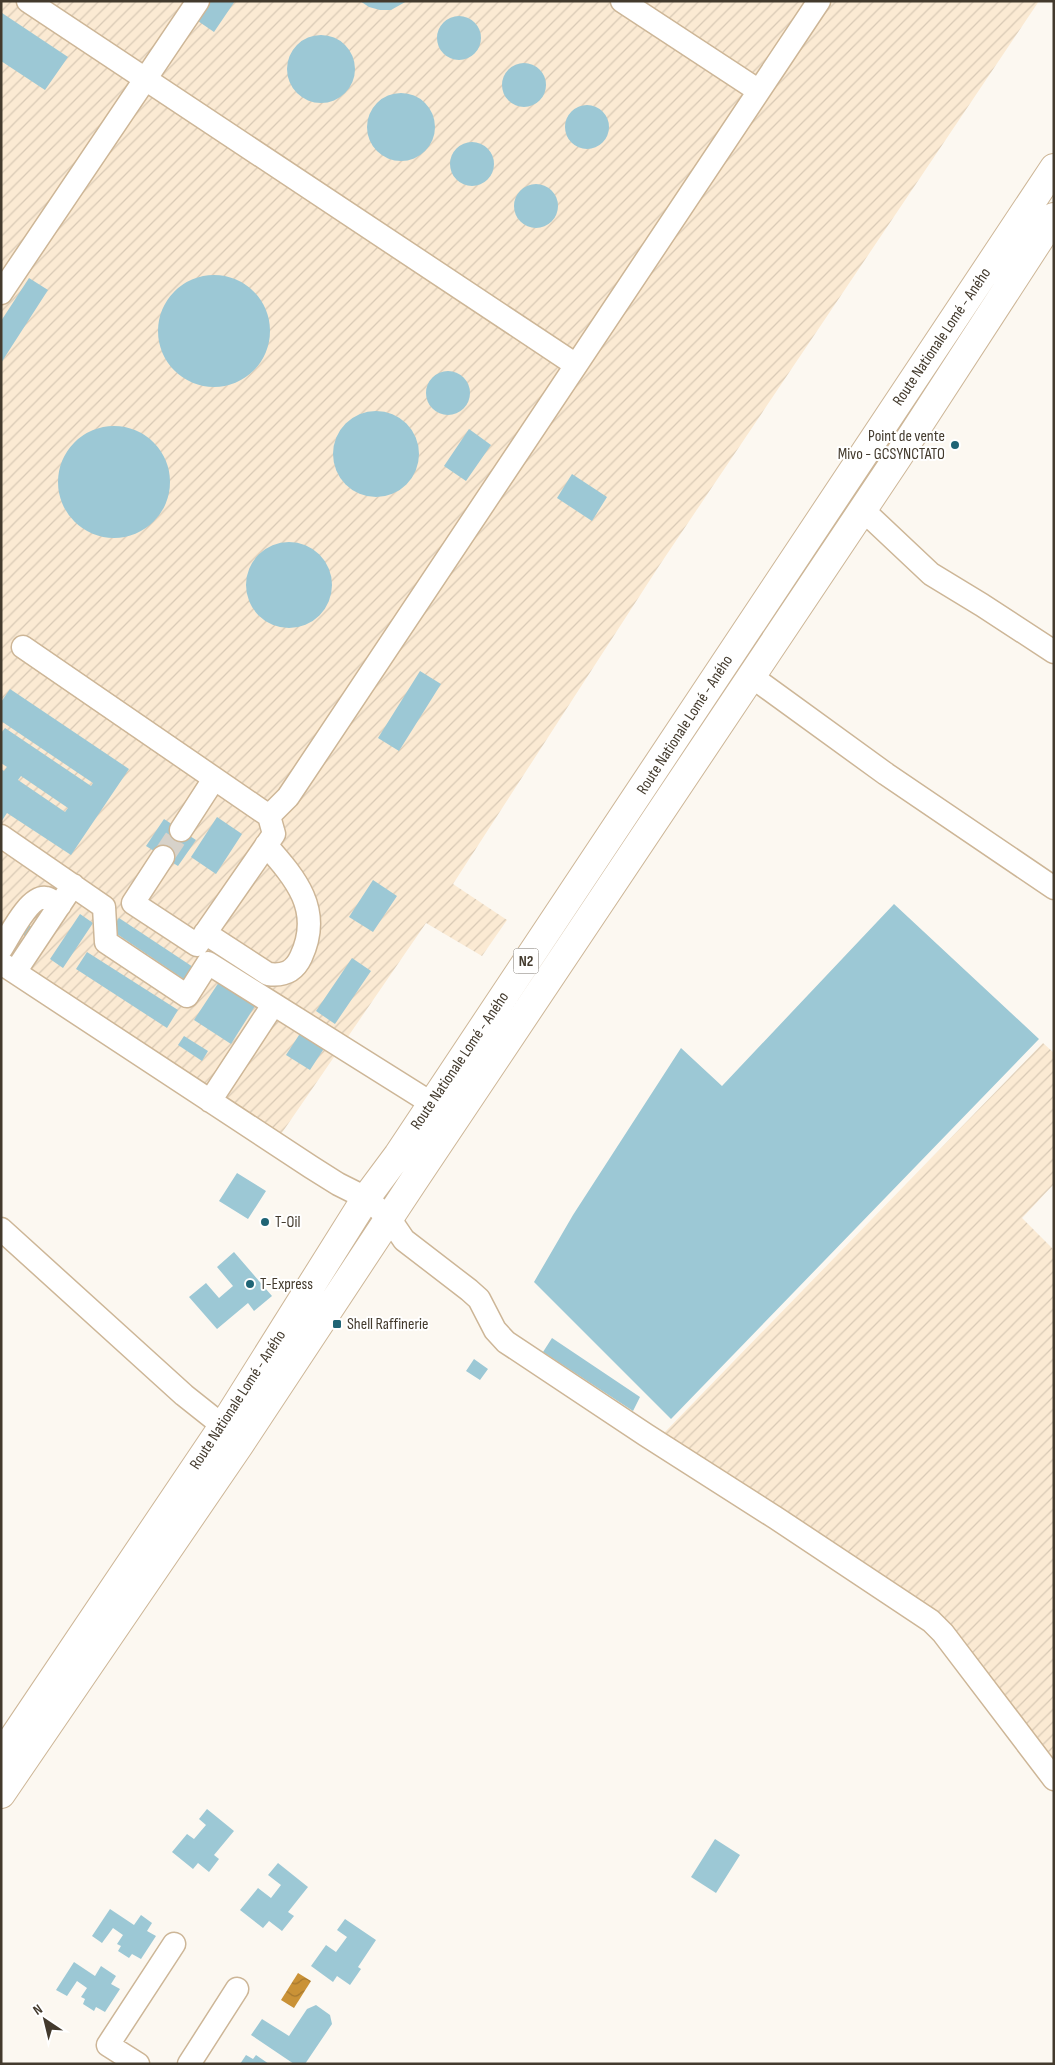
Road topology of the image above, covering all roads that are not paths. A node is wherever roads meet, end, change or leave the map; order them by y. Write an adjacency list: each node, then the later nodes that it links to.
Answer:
1 (28, 1): 5 (street)
2 (198, 1): 5 (street)
3 (622, 1): 6 (street)
4 (818, 1): 6 (street)
5 (146, 79): 9 (street); 10 (street)
6 (759, 91): 10 (street)
7 (1054, 168): 29 (highway, Route Nationale Lomé - Aného / N2)
8 (1054, 217): 11 (highway, Route Nationale Lomé - Aného / N2)
9 (1, 293)
10 (576, 365): 16 (street)
11 (862, 510): 13 (street); 14 (highway, Route Nationale Lomé - Aného / N2)
12 (23, 647): 15 (street)
13 (1054, 652)
14 (751, 676): 22 (street); 31 (highway, Route Nationale Lomé - Aného / N2)
15 (214, 779): 16 (street); 17 (street)
16 (269, 816): 19 (street)
17 (180, 830)
18 (1, 836): 21 (street)
19 (266, 845): 24 (street); 24 (street)
20 (163, 857): 24 (street)
21 (73, 886): 23 (street); 27 (street)
22 (1054, 888)
23 (60, 905): 25 (street); 26 (street)
24 (205, 933)
25 (1, 949)
26 (8, 967): 28 (street)
27 (273, 1005): 28 (street); 29 (street)
28 (210, 1100): 30 (street)
29 (430, 1103): 30 (highway, Route Nationale Lomé - Aného / N2)
30 (366, 1198): 31 (street); 33 (highway, Route Nationale Lomé - Aného / N2)
31 (389, 1218): 33 (highway, Route Nationale Lomé - Aného / N2); 35 (street)
32 (2, 1230): 33 (street)
33 (231, 1435): 34 (highway, Route Nationale Lomé - Aného / N2); 36 (highway, Route Nationale Lomé - Aného / N2)
34 (1, 1756)
35 (1054, 1779)
36 (1, 1794)
37 (174, 1944): 39 (street)
38 (237, 1989): 40 (street)
39 (138, 2064)
40 (189, 2064)

